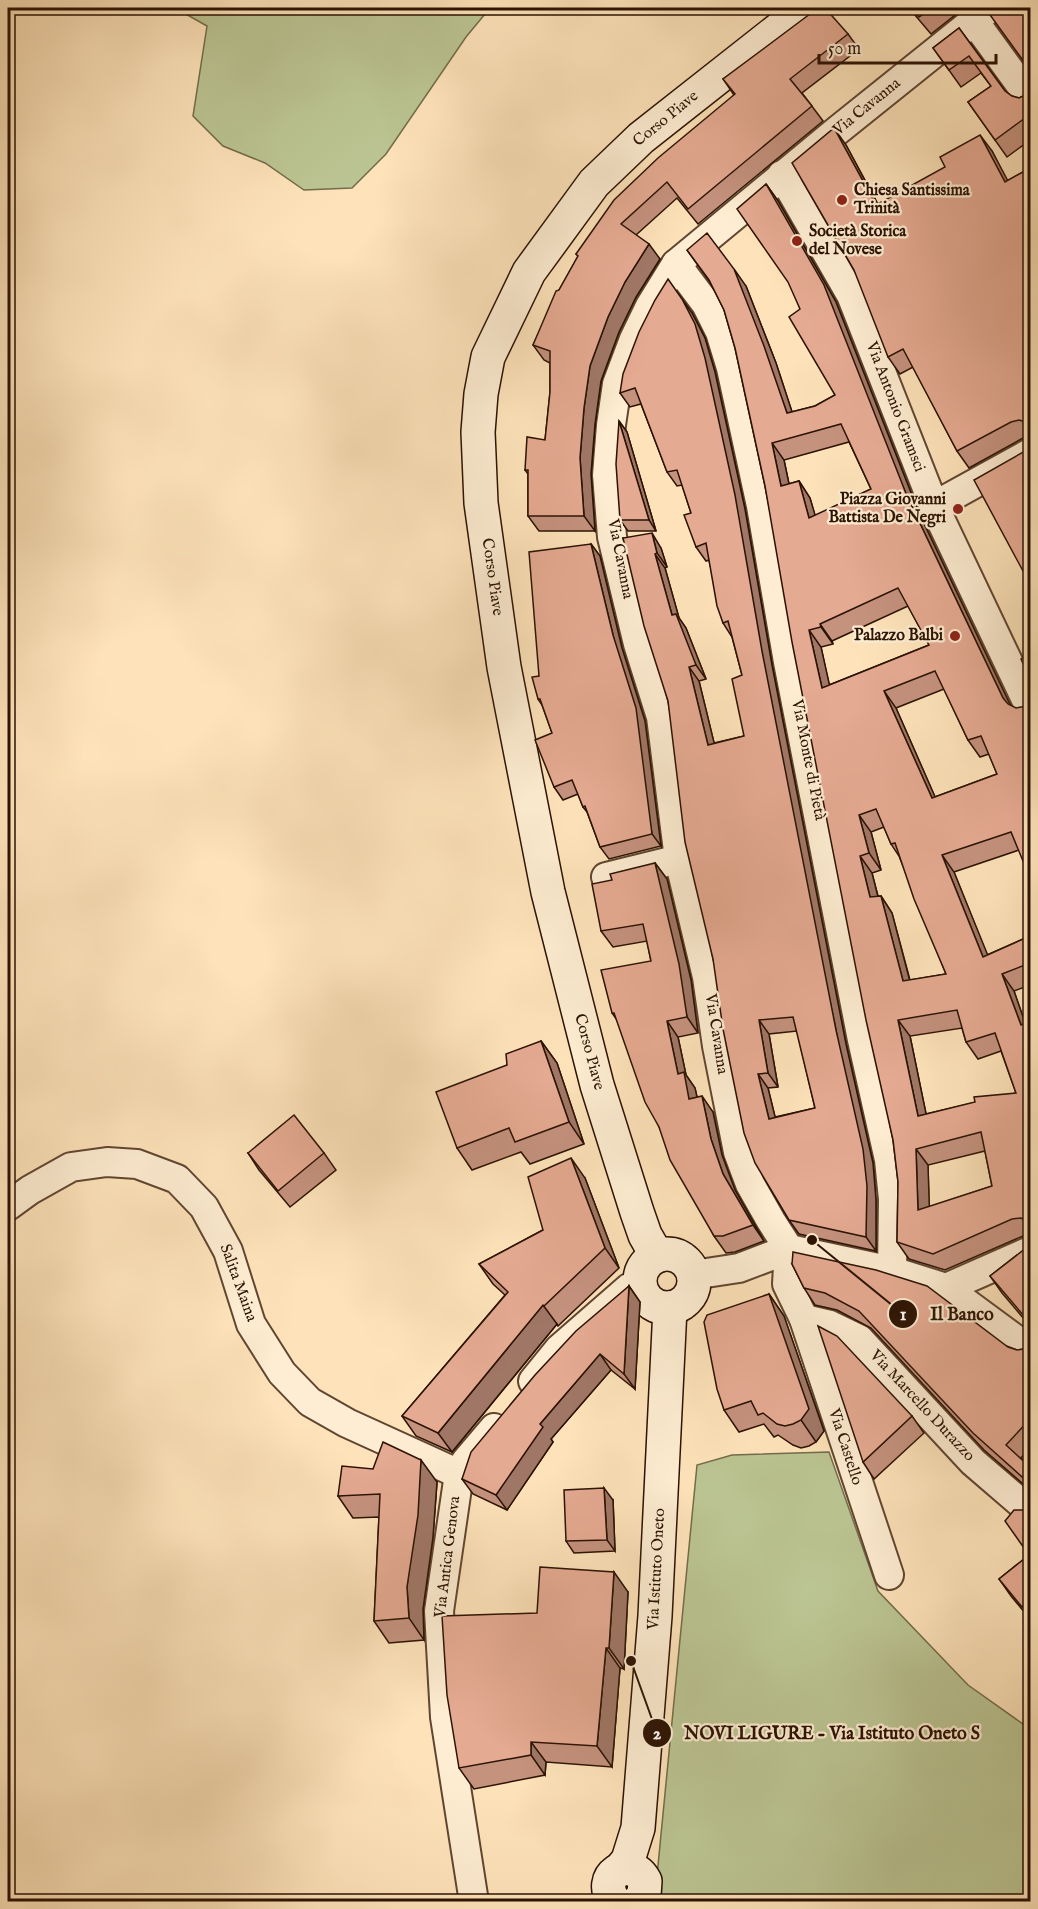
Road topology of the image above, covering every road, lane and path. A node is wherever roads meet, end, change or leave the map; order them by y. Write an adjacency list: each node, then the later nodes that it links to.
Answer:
1 (806, 8): 14 (main road, Corso Piave)
2 (982, 14): 3 (street); 4 (street, Via Cavanna)
3 (1030, 98)
4 (782, 175): 5 (street, Via Cavanna); 7 (street, Via Antonio Gramsci)
5 (676, 264): 9 (street, Via Cavanna); 15 (street, Via Monte di Pietà)
6 (1030, 453): 7 (street)
7 (934, 506): 8 (street, Via Antonio Gramsci)
8 (1030, 708)
9 (680, 859): 10 (street); 12 (street, Via Cavanna)
10 (606, 877)
11 (8, 1206): 22 (street, Salita Maina)
12 (789, 1249): 15 (street); 16 (street); 20 (street, Via Castello)
13 (1030, 1251): 18 (street)
14 (657, 1256): 16 (main road); 17 (main road)
15 (892, 1271): 18 (street)
16 (693, 1275): 19 (main road)
17 (640, 1284): 19 (main road); 22 (street, Via Antica Genova)
18 (946, 1288): 21 (street)
19 (670, 1308): 25 (main road, Via Istituto Oneto)
20 (804, 1319): 23 (street, Via Marcello Durazzo); 24 (street, Via Castello)
21 (1030, 1350)
22 (459, 1474): 26 (street, Via Antica Genova)
23 (1030, 1511)
24 (889, 1575)
25 (625, 1891)
26 (474, 1902)

